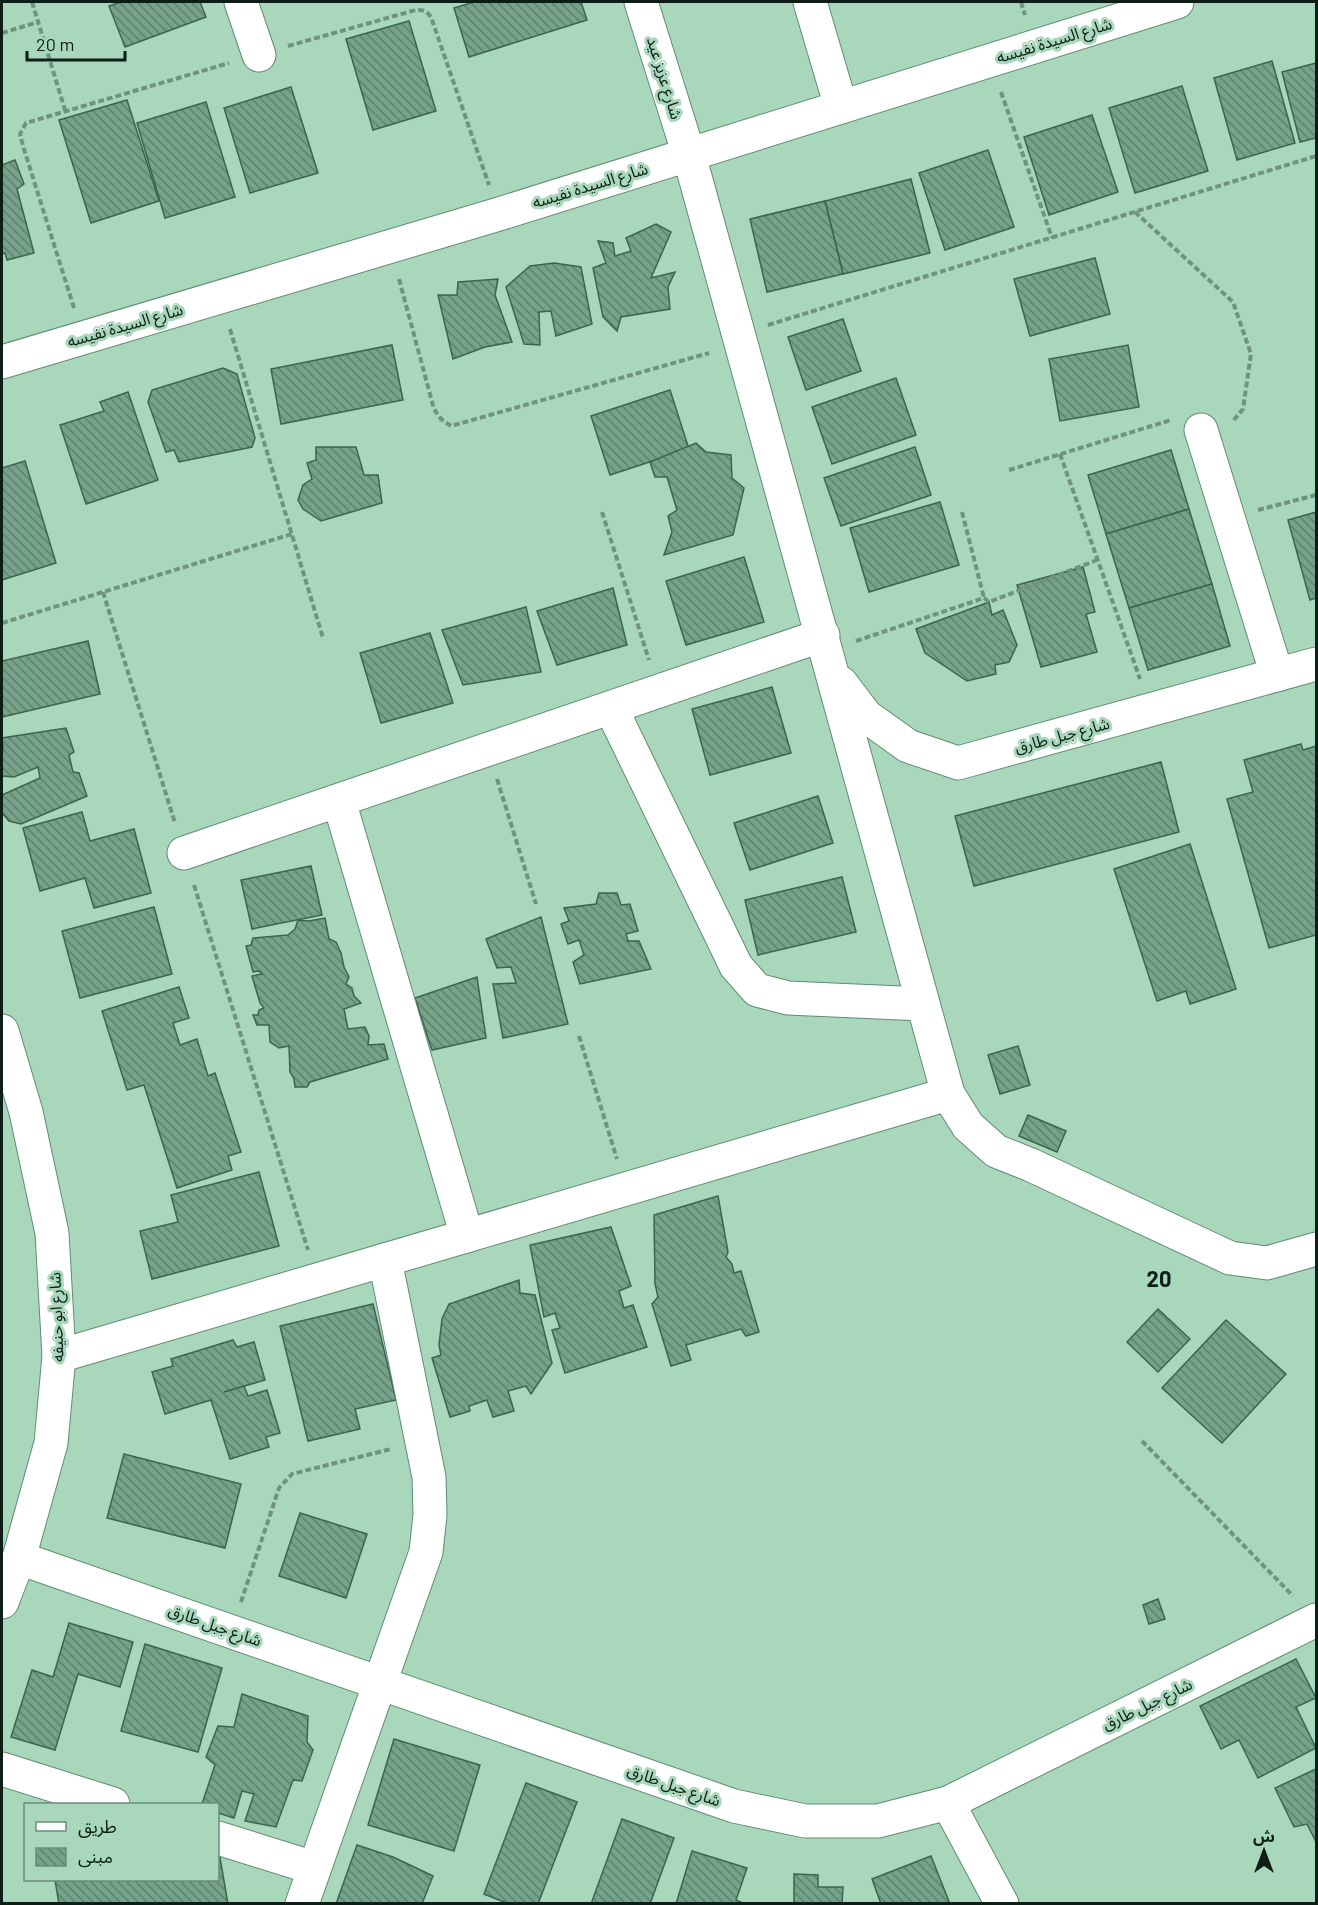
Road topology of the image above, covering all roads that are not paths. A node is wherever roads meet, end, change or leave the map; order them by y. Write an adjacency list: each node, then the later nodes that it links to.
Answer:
1 (242, 2): 5 (street)
2 (641, 2): 7 (street, شارع عزيز عيد)
3 (810, 2): 6 (street)
4 (1177, 2): 6 (street, شارع السيدة نفيسه)
5 (258, 55)
6 (841, 107): 7 (street, شارع السيدة نفيسه)
7 (689, 155): 8 (street, شارع السيدة نفيسه); 10 (street, شارع عزيز عيد)
8 (2, 362)
9 (1205, 441): 12 (street)
10 (828, 654): 12 (street, شارع جبل طارق); 13 (street); 16 (street, شارع عزيز عيد)
11 (1317, 664): 12 (street, شارع جبل طارق)
12 (1277, 675)
13 (611, 708): 14 (street); 16 (street)
14 (339, 801): 15 (street); 19 (street)
15 (184, 854)
16 (923, 1004): 18 (street, شارع عزيز عيد)
17 (2, 1031): 22 (street, شارع ابو حنيفه)
18 (948, 1094): 19 (street); 20 (street, شارع عزيز عيد)
19 (467, 1236): 21 (street)
20 (1317, 1250)
21 (385, 1260): 22 (street); 26 (street)
22 (59, 1356): 23 (street, شارع ابو حنيفه)
23 (19, 1558): 24 (street, شارع ابو حنيفه); 26 (street, شارع جبل طارق)
24 (2, 1602)
25 (1308, 1612): 29 (street, شارع جبل طارق)
26 (379, 1682): 29 (street, شارع جبل طارق); 31 (street)
27 (2, 1769): 28 (street)
28 (110, 1803)
29 (948, 1803): 33 (street)
30 (219, 1838): 31 (street)
31 (314, 1868): 32 (street)
32 (302, 1904)
33 (1002, 1904)

